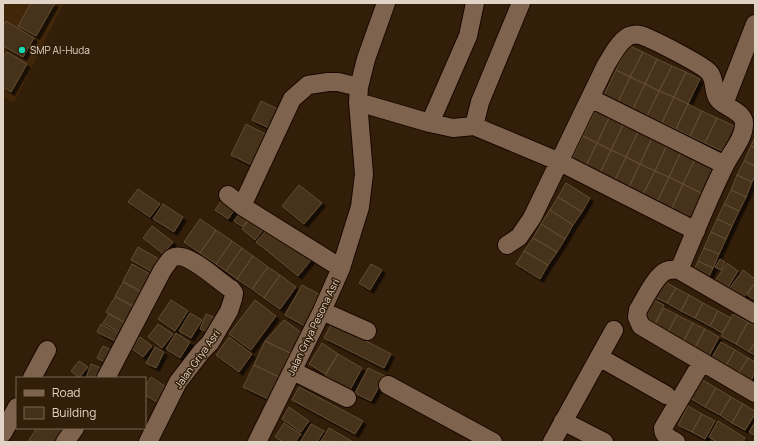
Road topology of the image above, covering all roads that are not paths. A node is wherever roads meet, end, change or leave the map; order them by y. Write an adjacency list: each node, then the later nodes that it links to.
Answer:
1 (386, 3): 5 (street)
2 (475, 3): 8 (street)
3 (521, 3): 9 (street)
4 (755, 24): 7 (street)
5 (359, 94): 8 (street); 14 (street); 14 (street, Jalan Griya Pesona Asri)
6 (590, 98): 7 (street); 10 (street); 11 (street)
7 (724, 104): 11 (street)
8 (430, 123): 9 (street)
9 (474, 126): 10 (street)
10 (560, 162): 12 (street); 13 (street)
11 (725, 165): 12 (street)
12 (696, 231): 15 (street)
13 (508, 245)
14 (341, 268): 16 (street, Jalan Griya Pesona Asri)
15 (679, 270): 17 (street); 22 (street)
16 (322, 311): 19 (street); 23 (street, Jalan Griya Pesona Asri)
17 (755, 314)
18 (614, 330): 21 (street)
19 (368, 331)
20 (47, 350): 24 (street)
21 (599, 357): 28 (street); 31 (street)
22 (702, 362): 27 (street); 34 (street)
23 (292, 371): 29 (street); 35 (street, Jalan Griya Pesona Asri)
24 (33, 377)
25 (107, 377): 37 (street, Jalan Griya Asri)
26 (388, 385): 38 (street)
27 (755, 393)
28 (666, 395)
29 (347, 398)
30 (16, 409): 33 (street)
31 (563, 421): 39 (street); 40 (street)
32 (74, 429): 36 (street)
33 (3, 433)
34 (669, 437)
35 (261, 441)
36 (65, 442)
37 (148, 442)
38 (493, 442)
39 (552, 442)
40 (604, 442)

